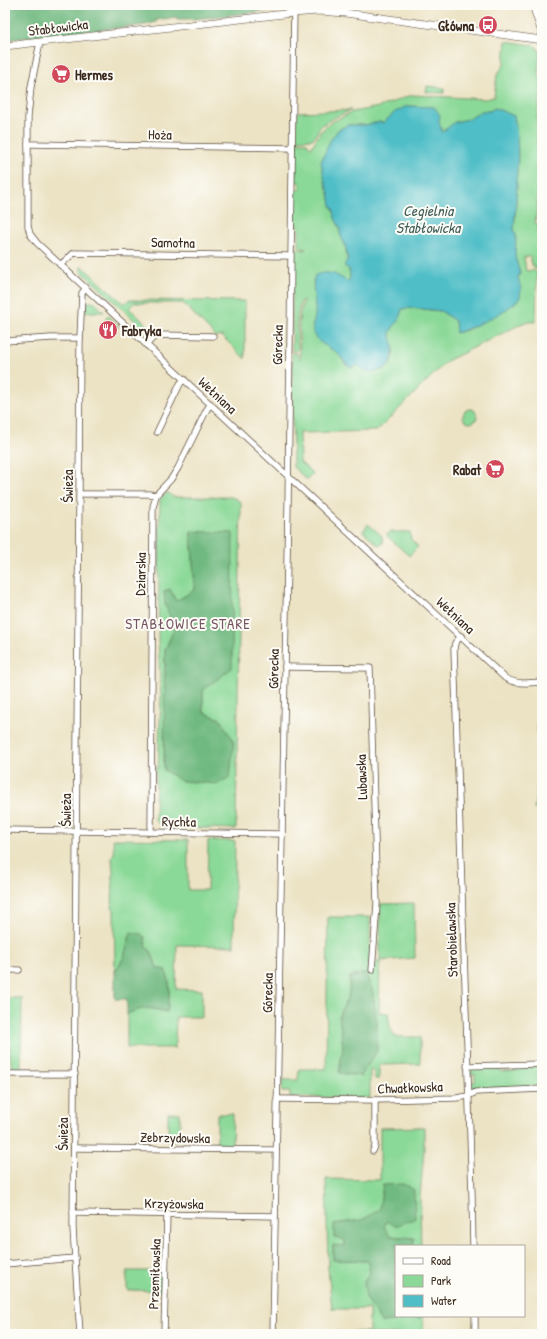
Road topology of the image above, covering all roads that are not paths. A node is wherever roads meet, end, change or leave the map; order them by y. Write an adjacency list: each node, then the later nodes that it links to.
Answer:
1 (532, 5): 3 (street)
2 (294, 9): 4 (street, Stabłowicka); 5 (street, Stabłowicka); 8 (street, Górecka)
3 (542, 32)
4 (542, 40)
5 (40, 42): 6 (street, Stabłowicka); 7 (street, Wełniana)
6 (5, 46)
7 (28, 144): 8 (street, Hoża); 10 (street, Wełniana)
8 (292, 148): 9 (street, Górecka)
9 (290, 256): 10 (street, Samotna); 19 (street, Górecka)
10 (60, 265): 11 (street, Wełniana)
11 (86, 288): 13 (street, Świeża); 15 (street, Wełniana)
12 (214, 336): 15 (street)
13 (80, 338): 14 (street); 20 (street, Świeża)
14 (5, 341)
15 (146, 344): 16 (street, Wełniana)
16 (184, 379): 17 (street, Wełniana); 18 (street)
17 (211, 404): 19 (street, Wełniana); 21 (street)
18 (156, 432)
19 (288, 476): 22 (street, Wełniana); 23 (street, Górecka)
20 (80, 494): 21 (street); 26 (street, Świeża)
21 (156, 495): 27 (street, Dziarska)
22 (461, 636): 24 (street, Wełniana); 33 (street, Starobielawska)
23 (285, 667): 28 (street, Górecka); 31 (street, Lubawska)
24 (542, 682)
25 (5, 830): 26 (street, Rychła)
26 (77, 831): 27 (street, Rychła); 35 (street, Świeża)
27 (150, 832): 28 (street, Rychła)
28 (282, 834): 38 (street, Górecka)
29 (5, 970): 30 (street)
30 (19, 970)
31 (372, 970)
32 (542, 1064): 33 (street)
33 (467, 1066): 37 (street, Starobielawska)
34 (5, 1074): 35 (street)
35 (74, 1074): 40 (street, Świeża)
36 (542, 1089): 37 (street, Chwałkowska)
37 (468, 1096): 39 (street, Chwałkowska); 46 (street, Starobielawska)
38 (277, 1099): 39 (street, Chwałkowska); 41 (street, Górecka)
39 (375, 1100): 42 (street)
40 (74, 1148): 41 (street, Zebrzydowska); 43 (street, Świeża)
41 (276, 1150): 45 (street, Górecka)
42 (373, 1151)
43 (73, 1213): 44 (street, Krzyżowska); 47 (street, Świeża)
44 (167, 1214): 45 (street, Krzyżowska); 51 (street, Przemiłowska)
45 (275, 1216): 52 (street, Górecka)
46 (473, 1245)
47 (75, 1258): 48 (street); 50 (street, Świeża)
48 (5, 1264)
49 (475, 1317): 53 (street)
50 (80, 1334)
51 (164, 1334)
52 (273, 1334)
53 (475, 1334)

